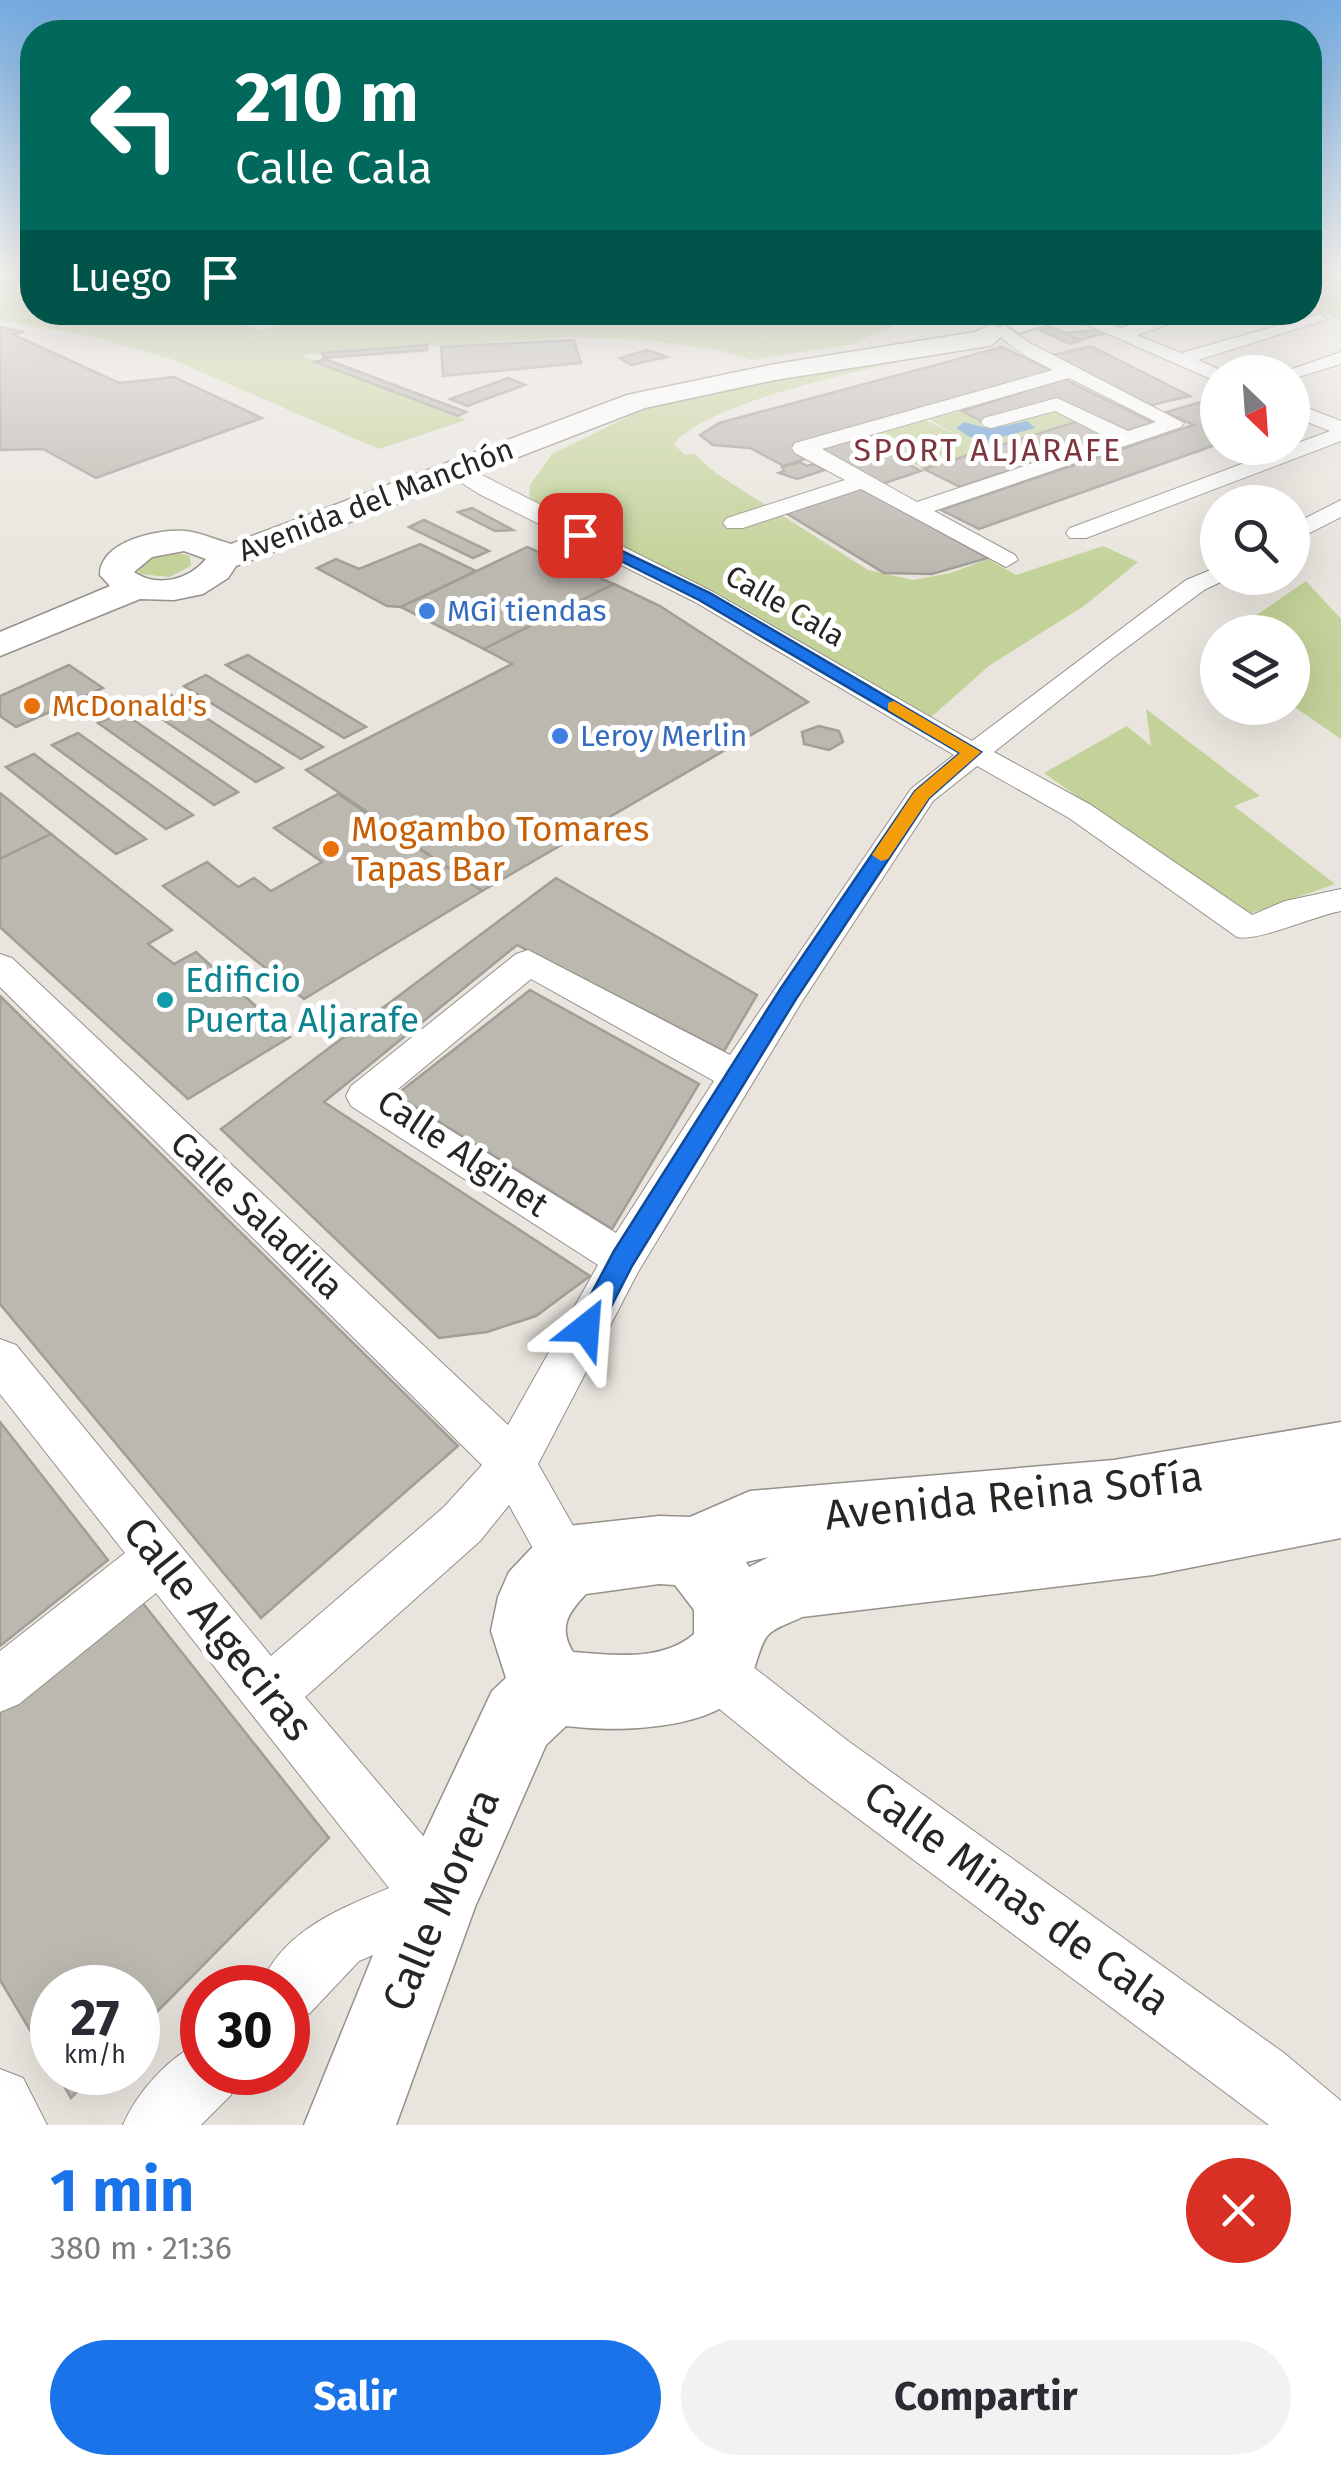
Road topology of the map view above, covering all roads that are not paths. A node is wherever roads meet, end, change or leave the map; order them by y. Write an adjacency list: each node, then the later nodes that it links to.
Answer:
1 (738, 369): 18 (main road, Avenida del Manchón)
2 (802, 369): 11 (main road, Avenida del Manchón)
3 (1066, 369): 4 (street)
4 (1070, 371): 6 (street); 12 (street)
5 (1178, 402): 6 (street)
6 (1147, 410): 10 (street)
7 (1310, 415): 9 (street)
8 (991, 422): 10 (street)
9 (1336, 424): 17 (street)
10 (1126, 439): 14 (street)
11 (456, 469): 18 (main road, Avenida del Manchón); 24 (street, Calle Cala)
12 (864, 481): 14 (street); 15 (street)
13 (1341, 507): 16 (street)
14 (915, 510): 19 (street)
15 (735, 523)
16 (1310, 525)
17 (1078, 533)
18 (217, 552): 20 (main road); 20 (main road)
19 (1006, 560)
20 (126, 581): 22 (main road); 23 (main road)
21 (1200, 583): 24 (street)
22 (0, 622)
23 (0, 645)
24 (972, 752): 25 (street, Calle Cala); 27 (street)
25 (1341, 900)
26 (0, 966): 31 (street, Calle Saladilla)
27 (737, 1076): 28 (street); 28 (street, Calle Alginet)
28 (623, 1258): 31 (street)
29 (0, 1358): 34 (street, Calle Algeciras)
30 (1341, 1453): 33 (main road, Avenida Reina Sofía)
31 (512, 1465): 35 (street, Calle Saladilla); 39 (street)
32 (1341, 1505): 36 (main road, Avenida Reina Sofía)
33 (692, 1552): 35 (main road); 36 (main road)
34 (160, 1557): 37 (street); 39 (street, Calle Algeciras)
35 (568, 1561): 38 (main road)
36 (724, 1642): 38 (main road); 47 (street, Calle Minas de Cala)
37 (0, 1684)
38 (552, 1687): 40 (main road, Calle Morera)
39 (269, 1693): 40 (street, Calle Algeciras)
40 (437, 1898): 41 (street); 46 (main road, Calle Morera)
41 (310, 1969)
42 (185, 2095): 45 (street)
43 (0, 2101): 44 (street)
44 (14, 2125)
45 (156, 2125)
46 (350, 2125)
47 (1318, 2125)

